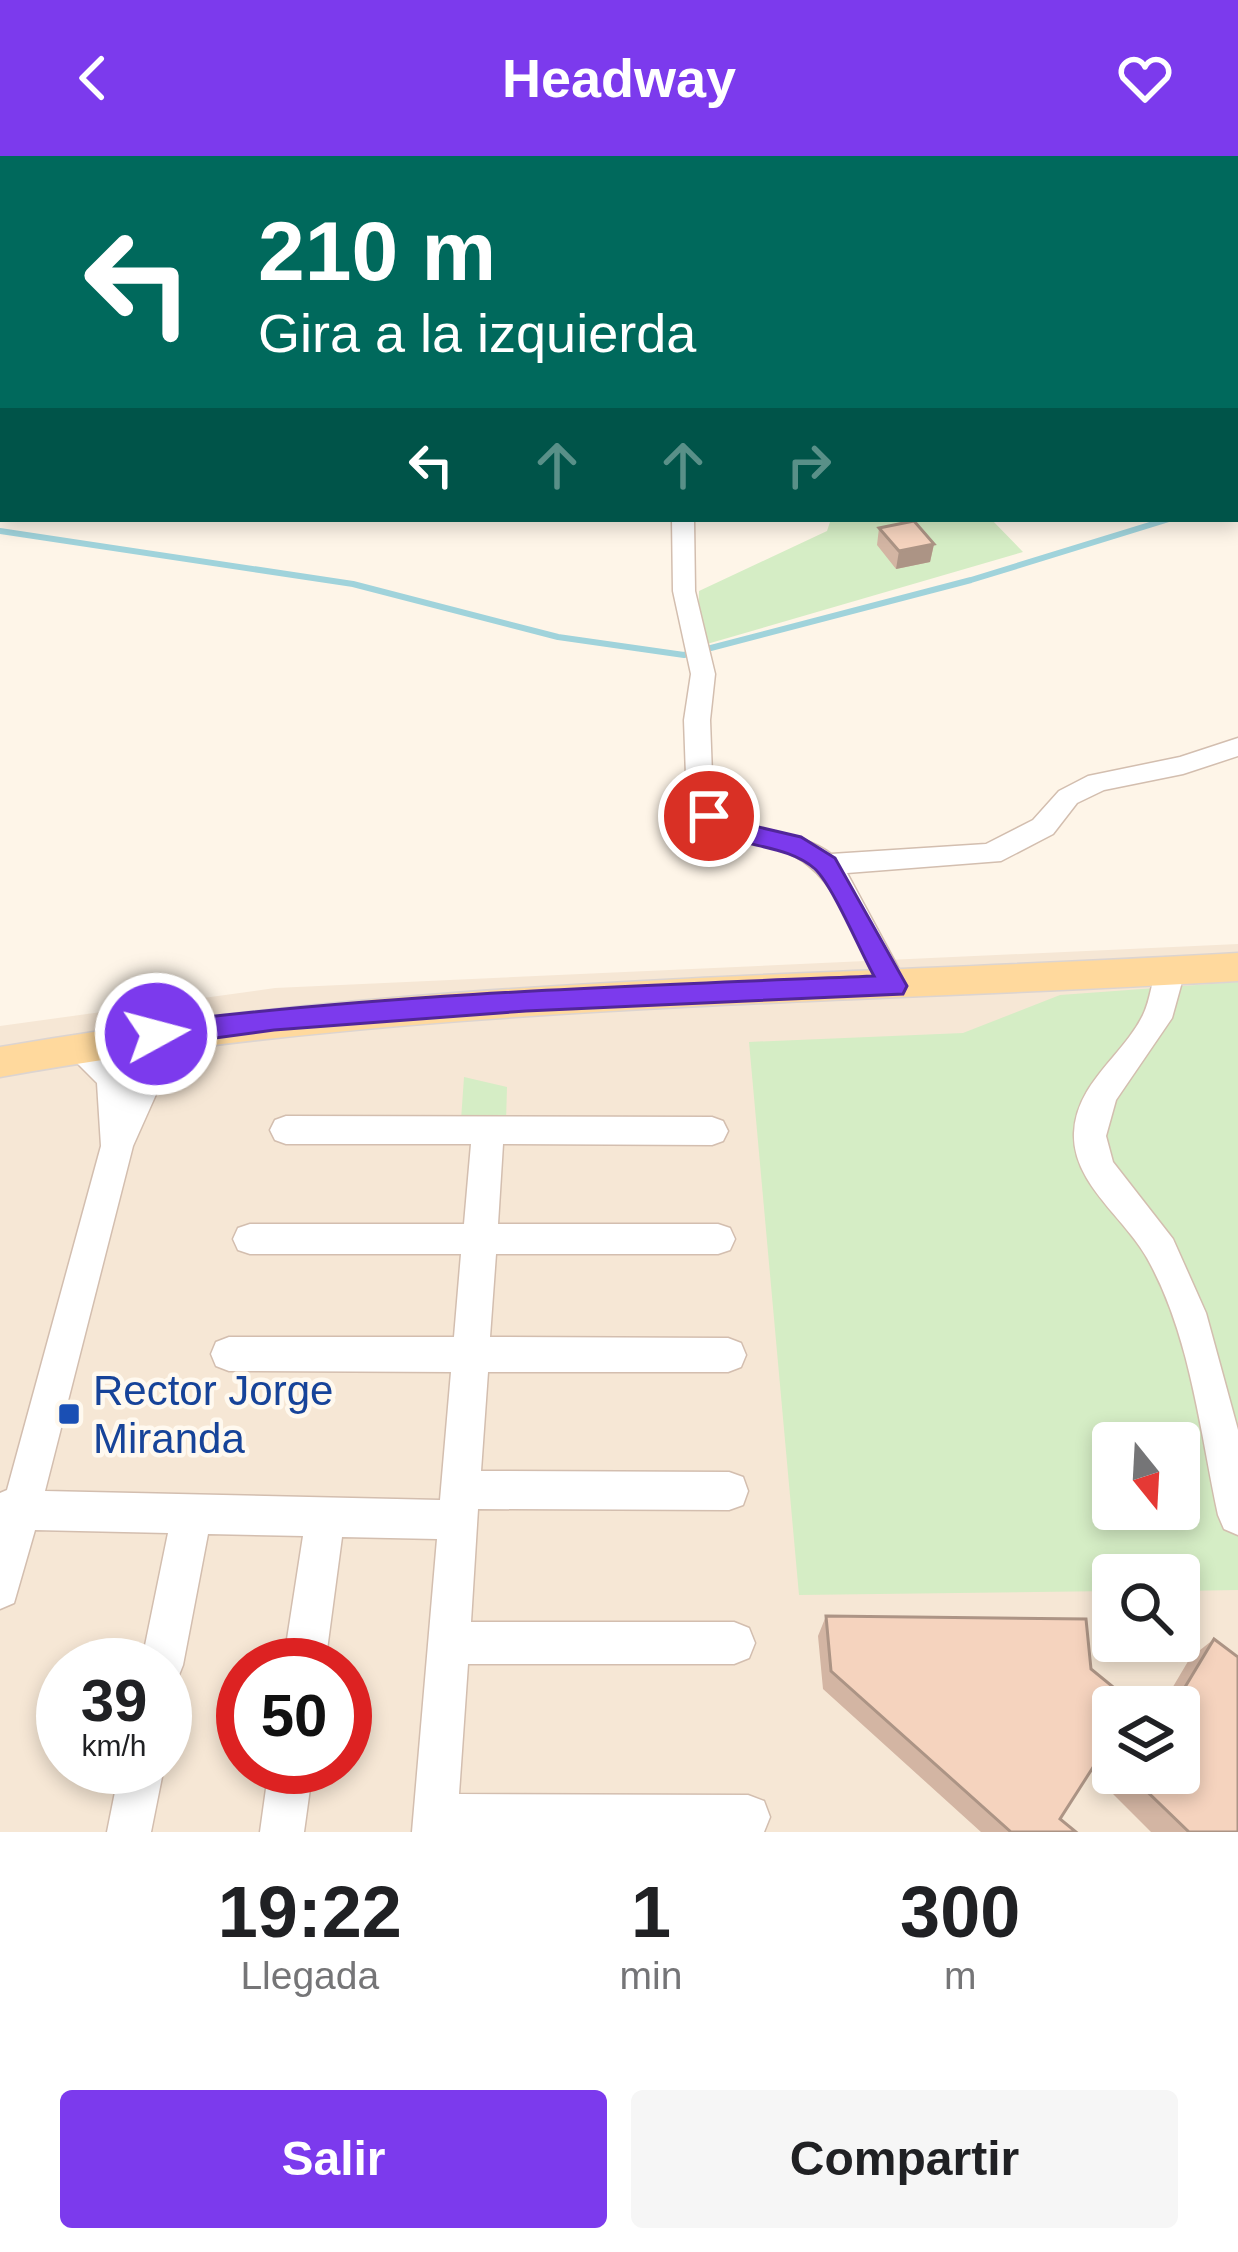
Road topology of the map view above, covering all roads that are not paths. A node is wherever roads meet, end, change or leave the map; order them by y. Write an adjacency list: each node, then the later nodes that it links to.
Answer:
1 (683, 522): 3 (street)
2 (1238, 747): 3 (street)
3 (826, 864): 6 (street)
4 (1238, 967): 5 (main road)
5 (1170, 971): 6 (main road); 24 (street)
6 (893, 986): 7 (main road)
7 (196, 1029): 8 (main road); 13 (street)
8 (76, 1047): 9 (main road); 13 (street)
9 (0, 1062)
10 (286, 1130): 11 (street)
11 (488, 1131): 12 (street); 15 (street)
12 (712, 1131)
13 (117, 1146): 22 (street)
14 (250, 1238): 15 (street)
15 (479, 1239): 16 (street); 18 (street)
16 (718, 1239)
17 (229, 1354): 18 (street)
18 (470, 1354): 19 (street); 21 (street)
19 (728, 1355)
20 (729, 1490): 21 (street)
21 (459, 1505): 25 (street); 29 (street)
22 (11, 1510): 23 (street); 26 (street)
23 (192, 1514): 25 (street); 27 (street)
24 (1238, 1515)
25 (325, 1517): 28 (street)
26 (0, 1588)
27 (167, 1638)
28 (308, 1638)
29 (448, 1642): 30 (street); 34 (street)
30 (734, 1643)
31 (137, 1794): 35 (street)
32 (287, 1794): 36 (street)
33 (748, 1816): 34 (street)
34 (435, 1824)
35 (129, 1832)
36 (282, 1832)

